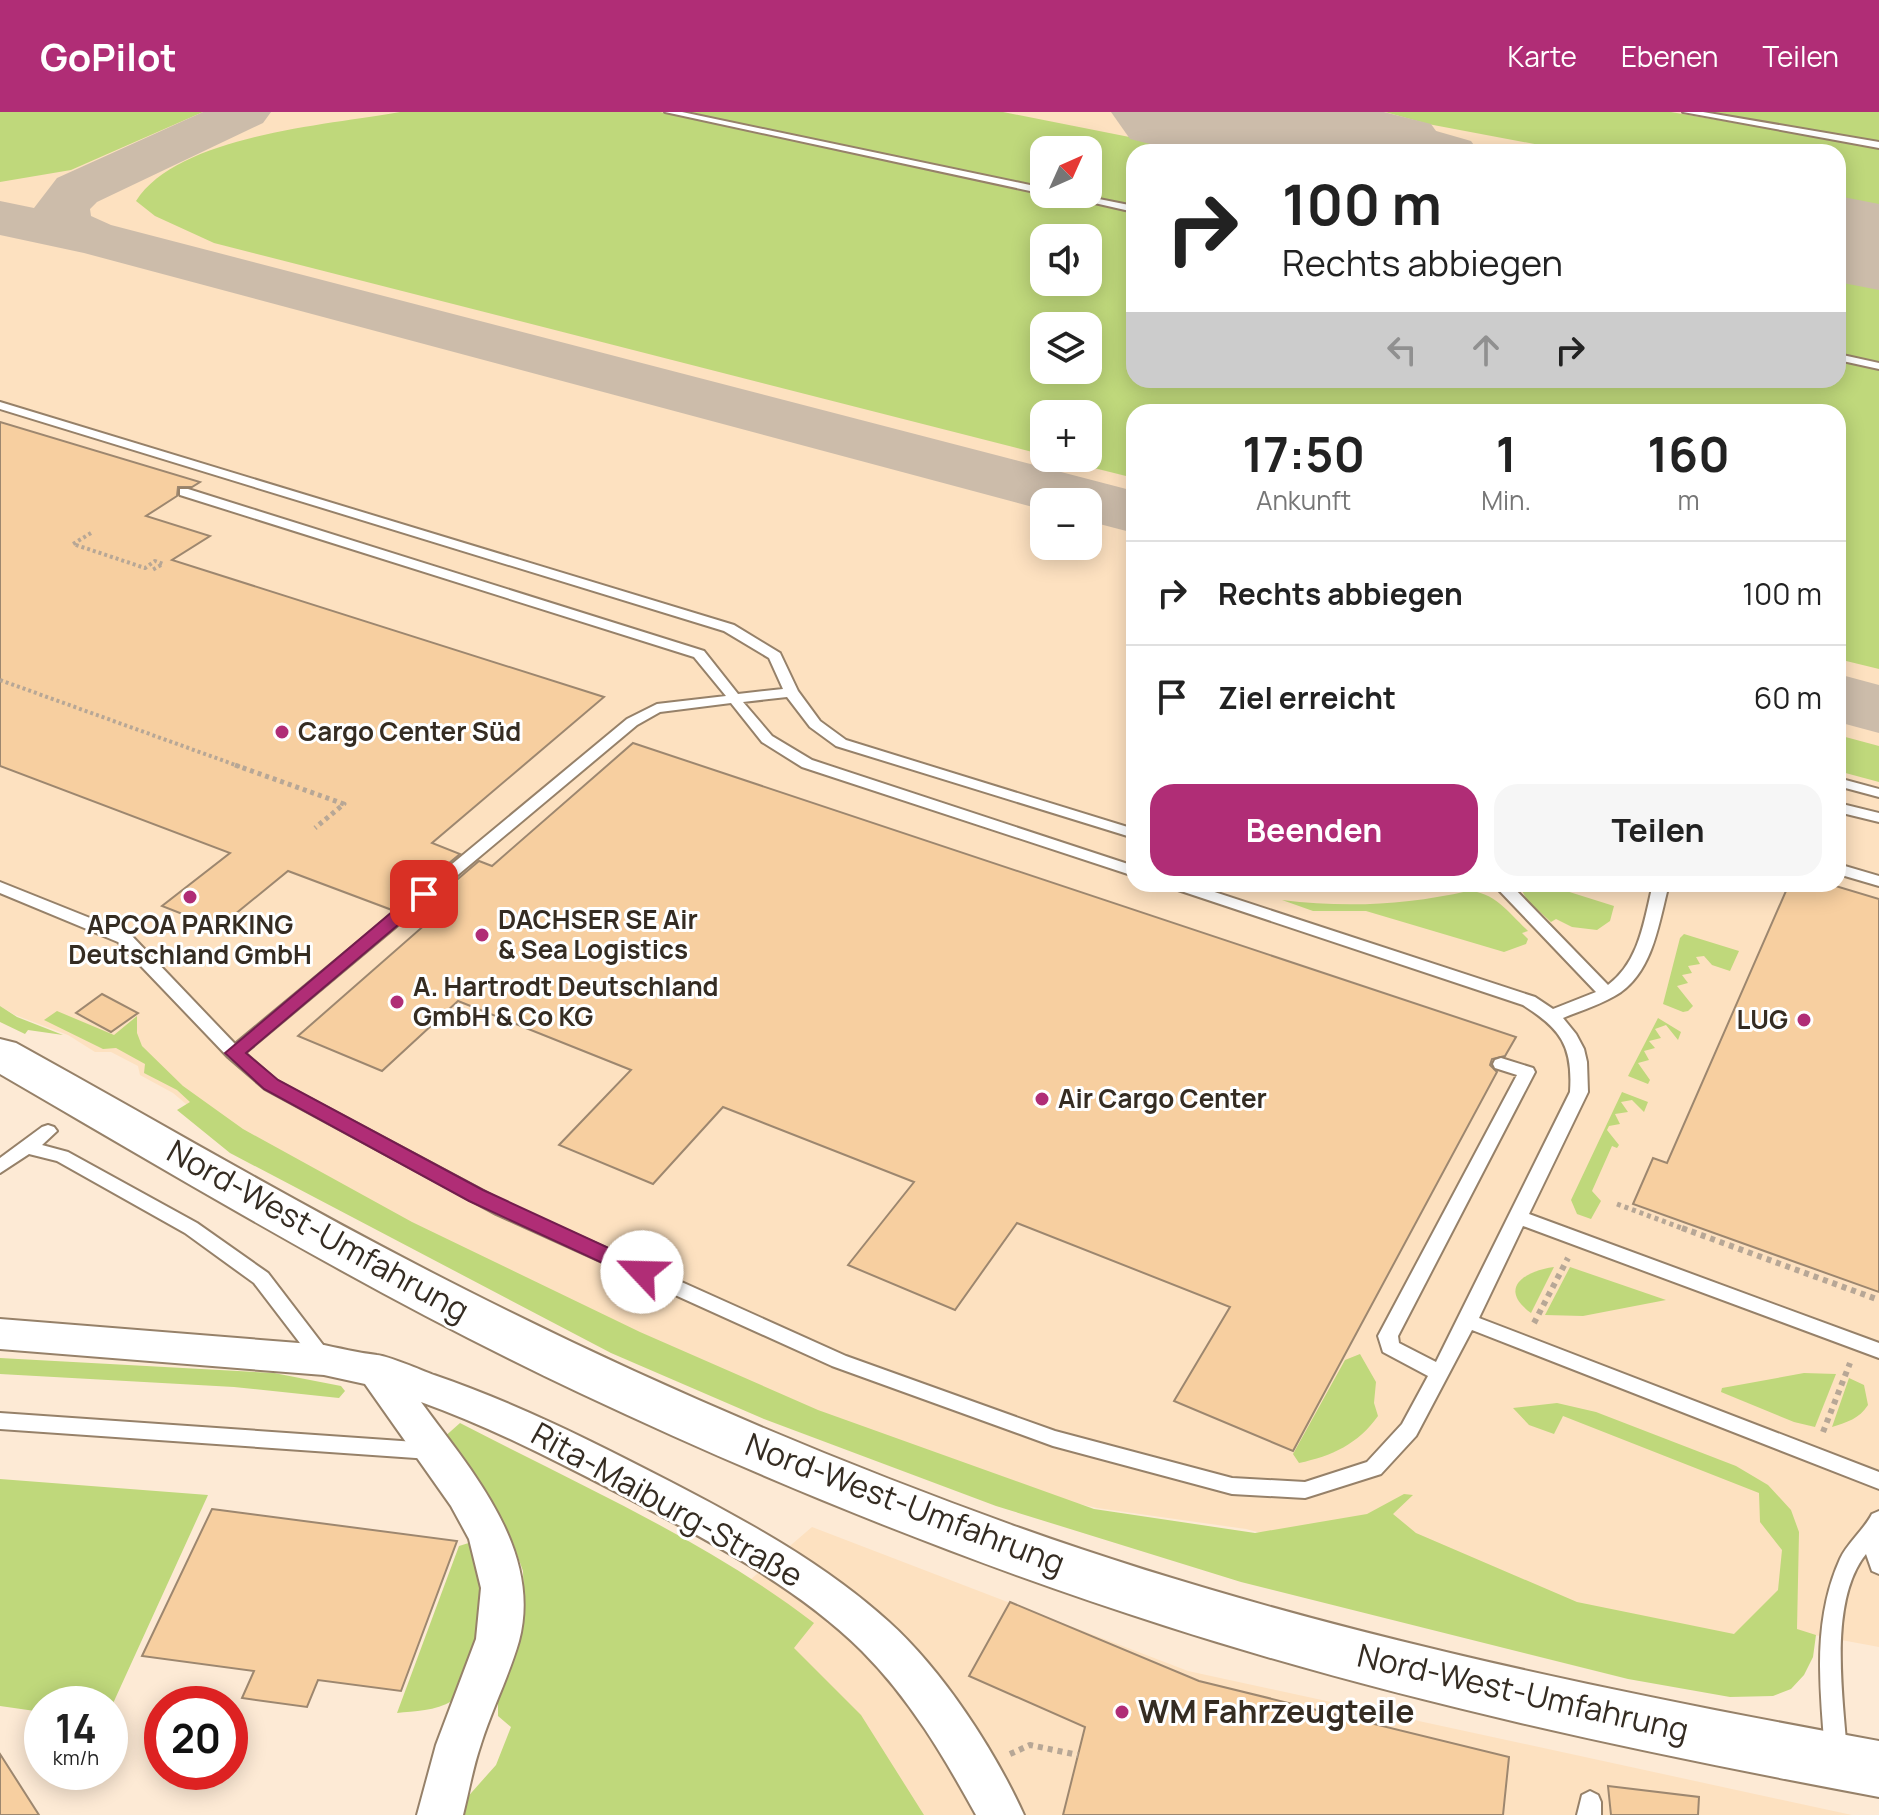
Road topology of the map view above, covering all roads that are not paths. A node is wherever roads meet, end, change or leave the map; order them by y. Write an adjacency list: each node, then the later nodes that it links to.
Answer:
1 (669, 112): 4 (lane)
2 (1687, 112): 3 (lane)
3 (1879, 145)
4 (1030, 188)
5 (1102, 203): 6 (lane)
6 (1126, 207)
7 (1846, 359): 8 (lane)
8 (1879, 366)
9 (0, 405): 11 (lane)
10 (184, 492): 12 (lane)
11 (791, 692): 12 (lane); 17 (lane)
12 (732, 698): 18 (lane); 27 (lane)
13 (1846, 784): 14 (lane)
14 (1879, 793)
15 (1846, 809): 16 (lane)
16 (1879, 818)
17 (1126, 832)
18 (1126, 868)
19 (1846, 871): 20 (lane)
20 (1879, 881)
21 (0, 887): 27 (lane)
22 (1198, 892): 26 (lane)
23 (1509, 892): 25 (lane)
24 (1659, 892): 25 (lane)
25 (1606, 992): 26 (lane)
26 (1554, 1015): 33 (lane)
27 (234, 1053): 39 (lane)
28 (0, 1054): 45 (main road, Nord-West-Umfahrung)
29 (1501, 1064): 39 (lane)
30 (48, 1131): 31 (lane)
31 (26, 1147): 32 (lane); 37 (lane)
32 (0, 1167)
33 (1520, 1218): 34 (lane); 36 (lane)
34 (1468, 1321): 39 (lane); 42 (lane)
35 (0, 1334): 37 (street, Rita-Maiburg-Straße)
36 (1879, 1351)
37 (324, 1360): 38 (street, Rita-Maiburg-Straße)
38 (376, 1370): 41 (street); 47 (street, Rita-Maiburg-Straße)
39 (1440, 1373)
40 (0, 1421): 41 (lane)
41 (432, 1452): 46 (street)
42 (1879, 1481)
43 (1876, 1528): 44 (lane); 45 (lane)
44 (1879, 1565)
45 (1858, 1765)
46 (440, 1815)
47 (1001, 1815)

